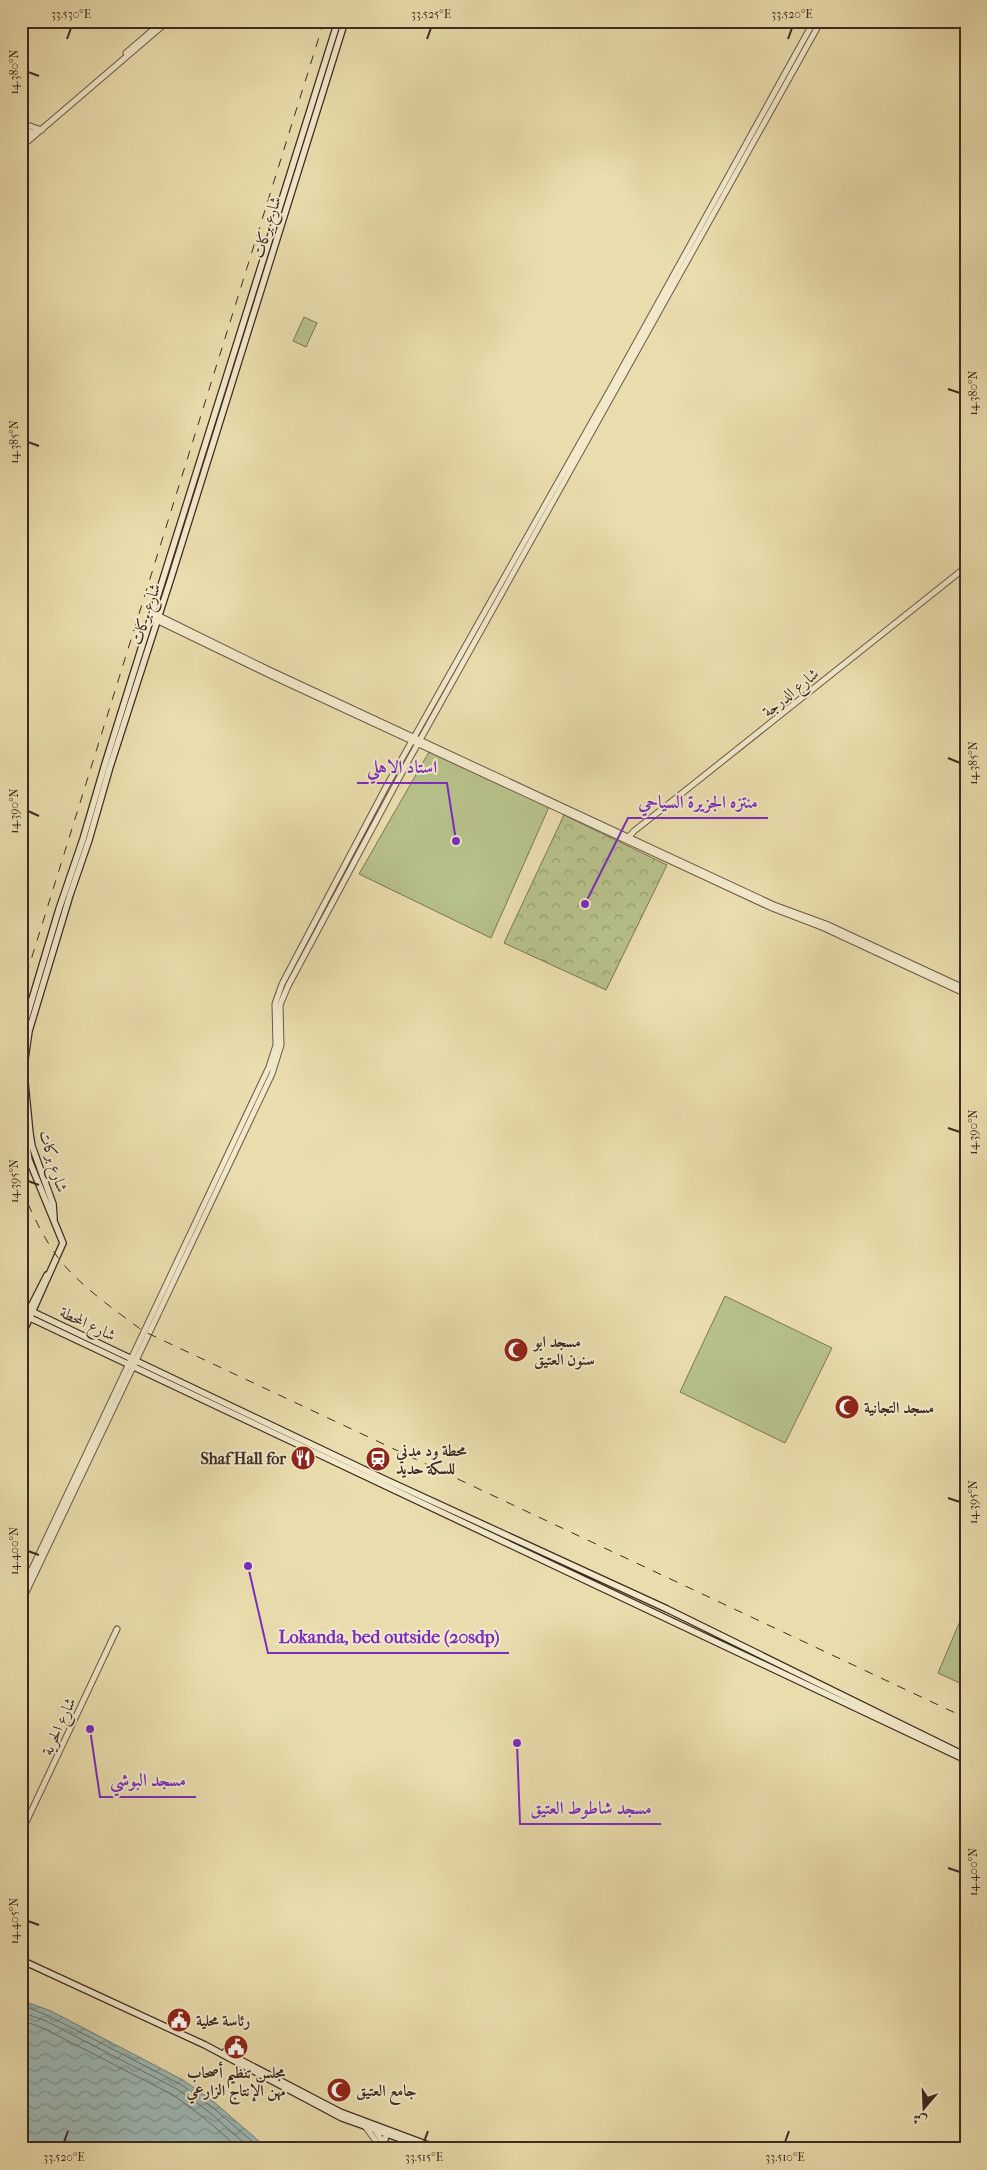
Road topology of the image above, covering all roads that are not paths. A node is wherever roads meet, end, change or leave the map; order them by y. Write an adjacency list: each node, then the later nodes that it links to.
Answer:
1 (163, 21): 9 (street)
2 (168, 21): 9 (street)
3 (338, 21): 14 (main road, شارع بركات)
4 (345, 21): 14 (main road, شارع بركات)
5 (814, 21): 15 (street)
6 (821, 21): 16 (street)
7 (21, 123): 9 (street)
8 (21, 128): 10 (street)
9 (40, 129): 10 (street)
10 (35, 134): 11 (street); 12 (street)
11 (21, 142)
12 (21, 147)
13 (966, 567): 17 (street, شارع الدرجة)
14 (155, 617): 15 (street); 20 (main road, شارع بركات); 22 (main road, شارع بركات)
15 (412, 739): 16 (street); 26 (street)
16 (419, 742): 17 (street); 26 (street)
17 (628, 838): 18 (street); 19 (street)
18 (966, 989)
19 (966, 994)
20 (21, 1036)
21 (21, 1114): 22 (main road, شارع بركات)
22 (54, 1219): 23 (main road, شارع بركات)
23 (30, 1314): 24 (main road); 25 (main road); 26 (main road, شارع المحطة)
24 (21, 1326)
25 (21, 1337)
26 (132, 1362): 27 (street); 31 (main road); 32 (main road)
27 (46, 1544): 28 (street); 29 (street)
28 (21, 1592)
29 (21, 1603)
30 (116, 1629): 33 (street, شارع الحرية)
31 (966, 1756)
32 (966, 1760)
33 (21, 1833)
34 (21, 1960): 35 (main road)
35 (205, 2045): 36 (main road); 36 (main road)
36 (370, 2126): 37 (main road); 39 (street); 42 (main road)
37 (386, 2132): 39 (main road); 41 (main road)
38 (966, 2144): 43 (street)
39 (383, 2145): 40 (street)
40 (388, 2149)
41 (429, 2149)
42 (439, 2149)
43 (955, 2149)

